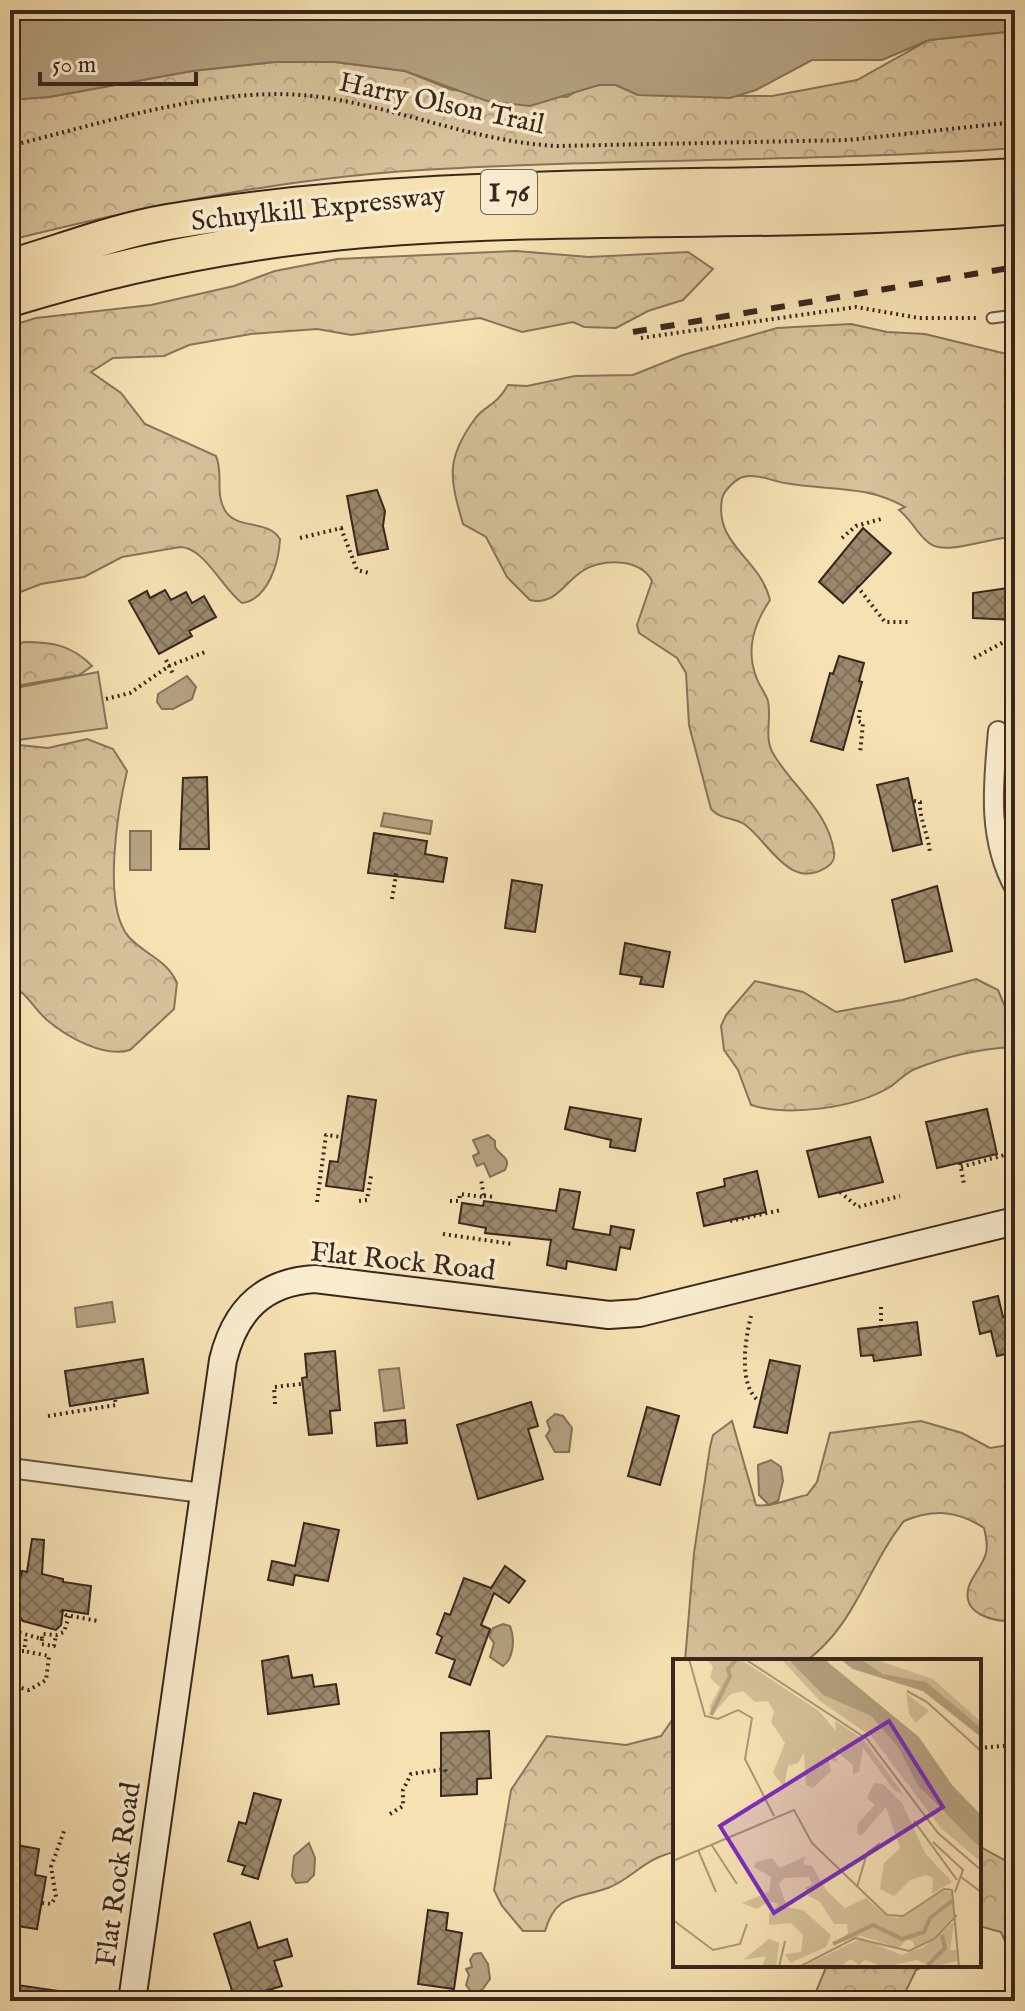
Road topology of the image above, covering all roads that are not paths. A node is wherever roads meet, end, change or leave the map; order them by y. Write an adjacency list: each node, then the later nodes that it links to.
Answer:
1 (1015, 176): 3 (highway, Schuylkill Expressway / I 76)
2 (1015, 206): 4 (highway, Schuylkill Expressway / I 76)
3 (10, 267)
4 (10, 299)
5 (1015, 315): 6 (lane)
6 (992, 318)
7 (998, 731): 8 (street)
8 (1015, 889)
9 (1015, 1221): 11 (street, Flat Rock Road)
10 (10, 1468): 11 (street)
11 (202, 1493): 12 (street, Flat Rock Road)
12 (132, 2001)

